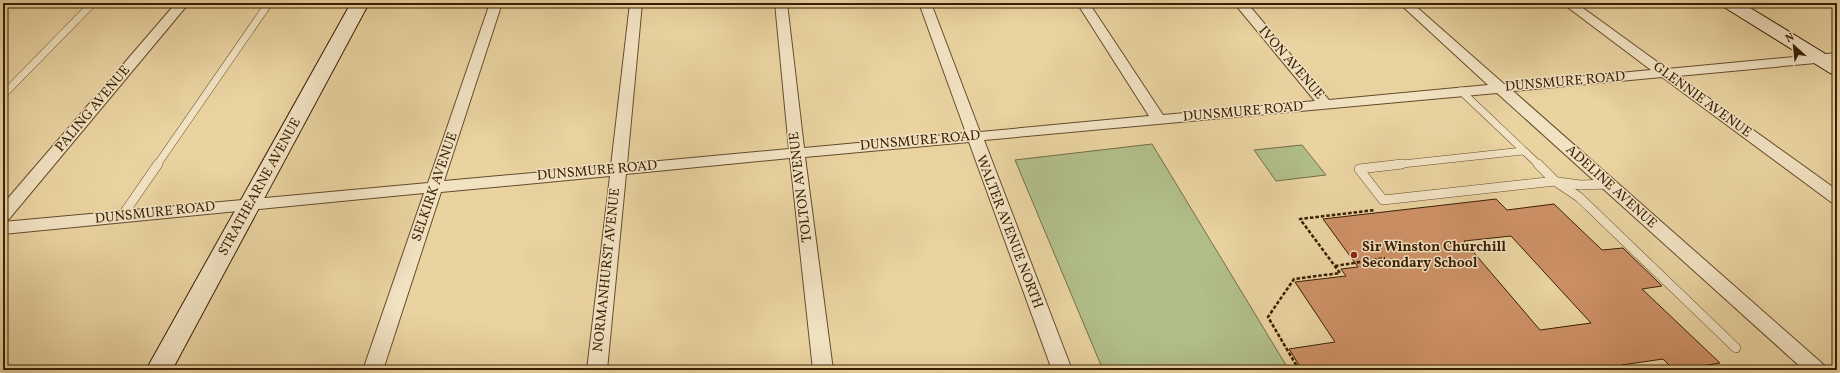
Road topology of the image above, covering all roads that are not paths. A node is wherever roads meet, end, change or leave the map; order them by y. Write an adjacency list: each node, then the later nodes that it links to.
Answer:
1 (93, 3): 19 (lane)
2 (183, 3): 31 (street, PALING AVENUE)
3 (269, 3): 32 (lane)
4 (360, 3): 30 (street, STRATHEARNE AVENUE)
5 (496, 3): 28 (street, SELKIRK AVENUE)
6 (636, 3): 25 (street, NORMANHURST AVENUE)
7 (781, 3): 24 (street, TOLTON AVENUE)
8 (925, 3): 22 (street, WALTER AVENUE NORTH)
9 (1083, 3): 21 (street)
10 (1240, 3): 20 (street, IVON AVENUE)
11 (1405, 3): 17 (street, ADELINE AVENUE)
12 (1568, 3): 16 (street, GLENNIE AVENUE)
13 (1730, 3): 14 (street)
14 (1829, 58): 15 (street); 16 (street, DUNSMURE ROAD)
15 (1837, 68)
16 (1664, 73): 17 (street, DUNSMURE ROAD); 29 (street, GLENNIE AVENUE)
17 (1499, 88): 18 (street, DUNSMURE ROAD); 27 (street, ADELINE AVENUE)
18 (1461, 91): 20 (street, DUNSMURE ROAD); 23 (lane)
19 (3, 94)
20 (1326, 105): 21 (street, DUNSMURE ROAD)
21 (1159, 120): 22 (street, DUNSMURE ROAD)
22 (974, 136): 24 (street, DUNSMURE ROAD); 39 (street, WALTER AVENUE NORTH)
23 (1523, 151): 26 (lane); 26 (lane)
24 (797, 153): 25 (street, DUNSMURE ROAD); 38 (street, TOLTON AVENUE)
25 (618, 170): 28 (street, DUNSMURE ROAD); 37 (street, NORMANHURST AVENUE)
26 (1555, 181): 27 (lane); 34 (lane)
27 (1608, 184): 40 (street, ADELINE AVENUE)
28 (435, 186): 30 (street, DUNSMURE ROAD); 36 (street, SELKIRK AVENUE)
29 (1837, 198)
30 (251, 204): 32 (street, DUNSMURE ROAD); 35 (street, STRATHEARNE AVENUE)
31 (3, 215)
32 (122, 216): 33 (street, DUNSMURE ROAD)
33 (3, 228)
34 (1736, 348)
35 (159, 370)
36 (373, 370)
37 (597, 370)
38 (823, 370)
39 (1062, 370)
40 (1817, 370)

